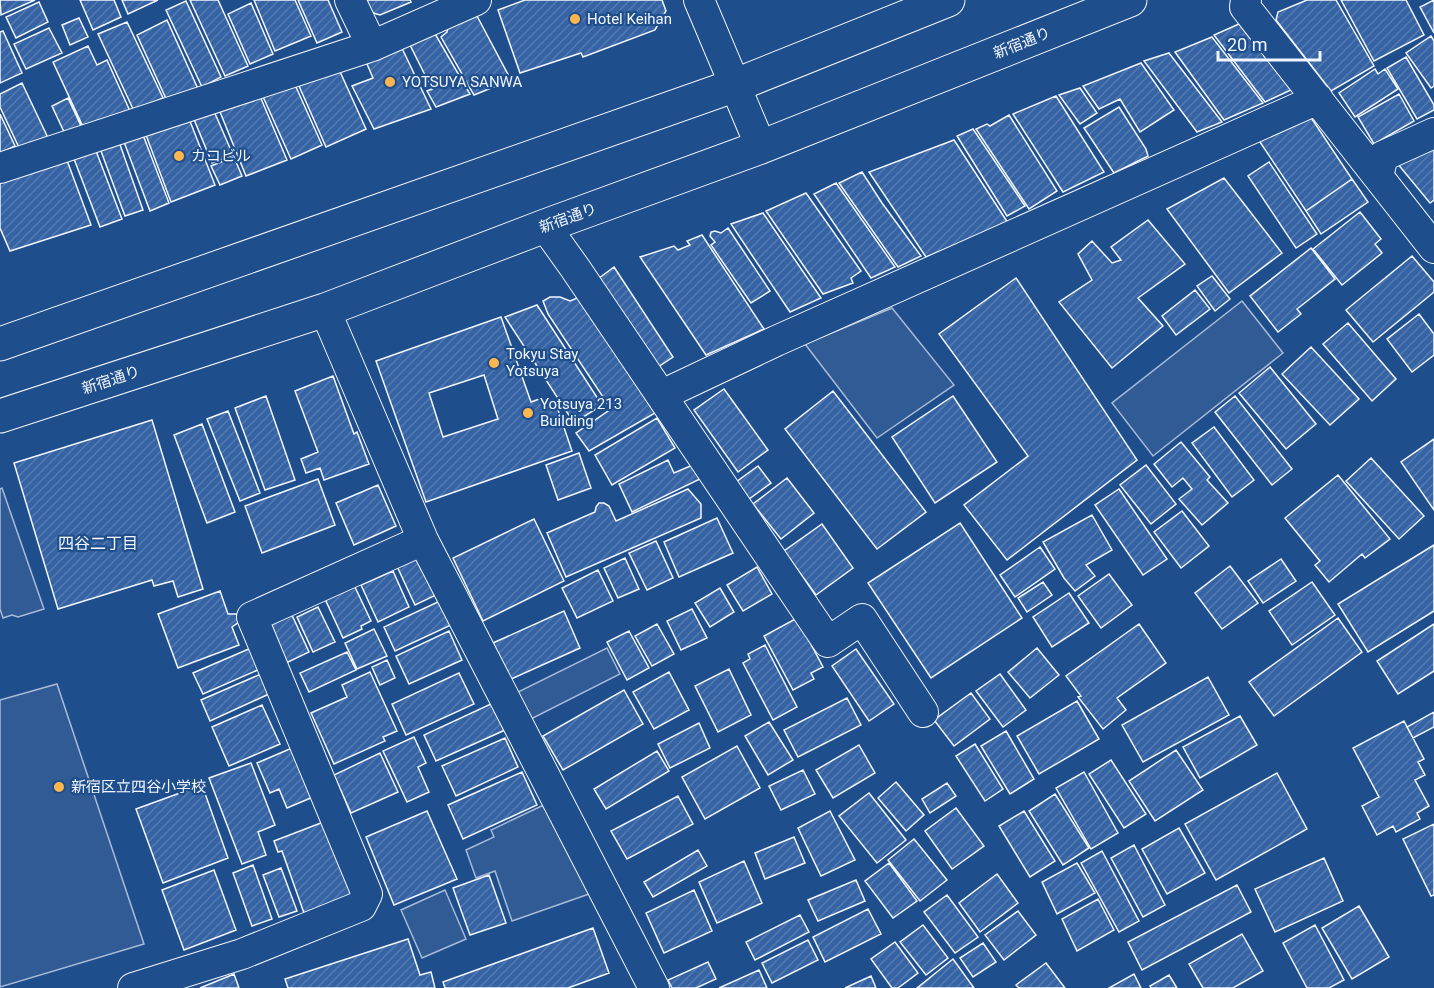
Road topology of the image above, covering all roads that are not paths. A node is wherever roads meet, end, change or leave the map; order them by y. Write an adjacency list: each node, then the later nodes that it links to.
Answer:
1 (350, 0): 7 (street)
2 (476, 0): 7 (street)
3 (699, 0): 8 (street)
4 (948, 0): 8 (highway)
5 (1130, 0): 11 (highway, 新宿通り)
6 (1246, 0): 9 (street)
7 (372, 46): 12 (street)
8 (736, 85): 11 (street); 17 (highway)
9 (1318, 99): 13 (street); 18 (street)
10 (1434, 134): 13 (street)
11 (761, 147): 14 (highway, 新宿通り)
12 (0, 168)
13 (1378, 176): 15 (street)
14 (545, 226): 16 (highway, 新宿通り); 18 (street)
15 (1434, 248)
16 (325, 310): 19 (highway, 新宿通り); 20 (street)
17 (0, 344)
18 (662, 395): 21 (street)
19 (0, 416)
20 (423, 540): 22 (street); 23 (street)
21 (923, 712)
22 (133, 988)
23 (654, 988)

